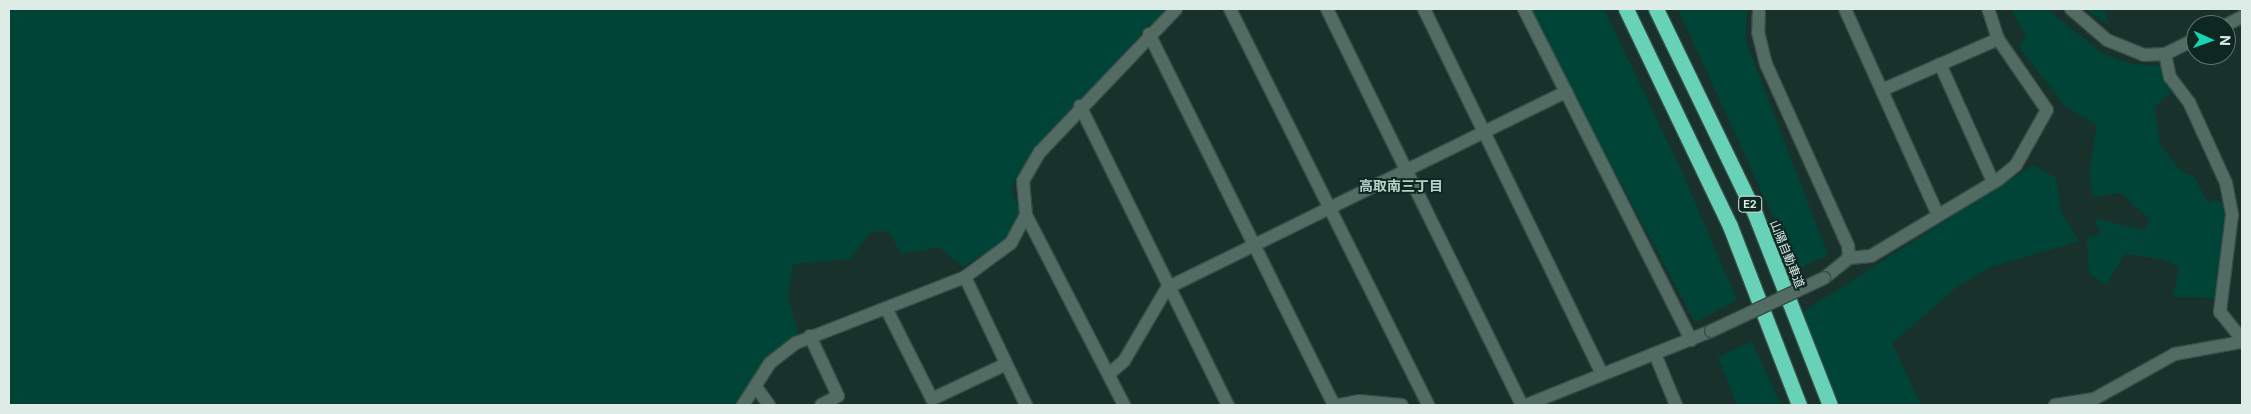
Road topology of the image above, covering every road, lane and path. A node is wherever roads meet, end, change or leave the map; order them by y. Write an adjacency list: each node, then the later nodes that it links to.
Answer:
1 (1176, 9): 12 (street)
2 (1230, 9): 23 (street)
3 (1327, 9): 21 (street)
4 (1424, 9): 20 (street)
5 (1524, 9): 18 (street)
6 (1626, 9): 53 (highway, E2)
7 (1656, 9): 54 (highway, 山陽自動車道 / E2)
8 (1759, 9): 27 (street)
9 (1847, 9): 17 (street)
10 (1988, 9): 13 (street)
11 (2071, 9): 15 (street)
12 (1149, 34): 19 (street); 26 (street)
13 (1998, 39): 16 (street); 22 (street)
14 (2186, 44): 15 (street)
15 (2165, 54): 33 (street)
16 (1940, 64): 17 (street); 22 (street)
17 (1882, 90): 25 (street)
18 (1566, 92): 20 (street); 32 (street)
19 (1080, 106): 24 (street); 29 (street)
20 (1483, 131): 21 (street); 37 (street)
21 (1406, 170): 23 (street); 50 (street)
22 (1993, 182): 25 (street)
23 (1330, 208): 26 (street); 49 (street)
24 (1026, 215): 28 (street); 36 (street)
25 (1938, 215): 27 (street)
26 (1254, 244): 29 (street); 46 (street)
27 (1849, 258): 32 (street, bridge)
28 (965, 277): 30 (street); 35 (street)
29 (1168, 288): 36 (street); 45 (street)
30 (886, 308): 31 (street); 35 (street)
31 (810, 336): 38 (street); 42 (street)
32 (1691, 340): 34 (street)
33 (2242, 340): 39 (street)
34 (1655, 354): 37 (street); 52 (street)
35 (1006, 364): 43 (street)
36 (1109, 374): 44 (street)
37 (1602, 374): 51 (street)
38 (756, 387): 40 (street); 41 (street)
39 (2096, 402): 55 (street)
40 (743, 405)
41 (769, 405)
42 (821, 405)
43 (1026, 405)
44 (1124, 405)
45 (1228, 405)
46 (1334, 405)
47 (1339, 405): 48 (street)
48 (1402, 405)
49 (1428, 405)
50 (1522, 405)
51 (1526, 405)
52 (1676, 405)
53 (1799, 405)
54 (1830, 405)
55 (2055, 405)

